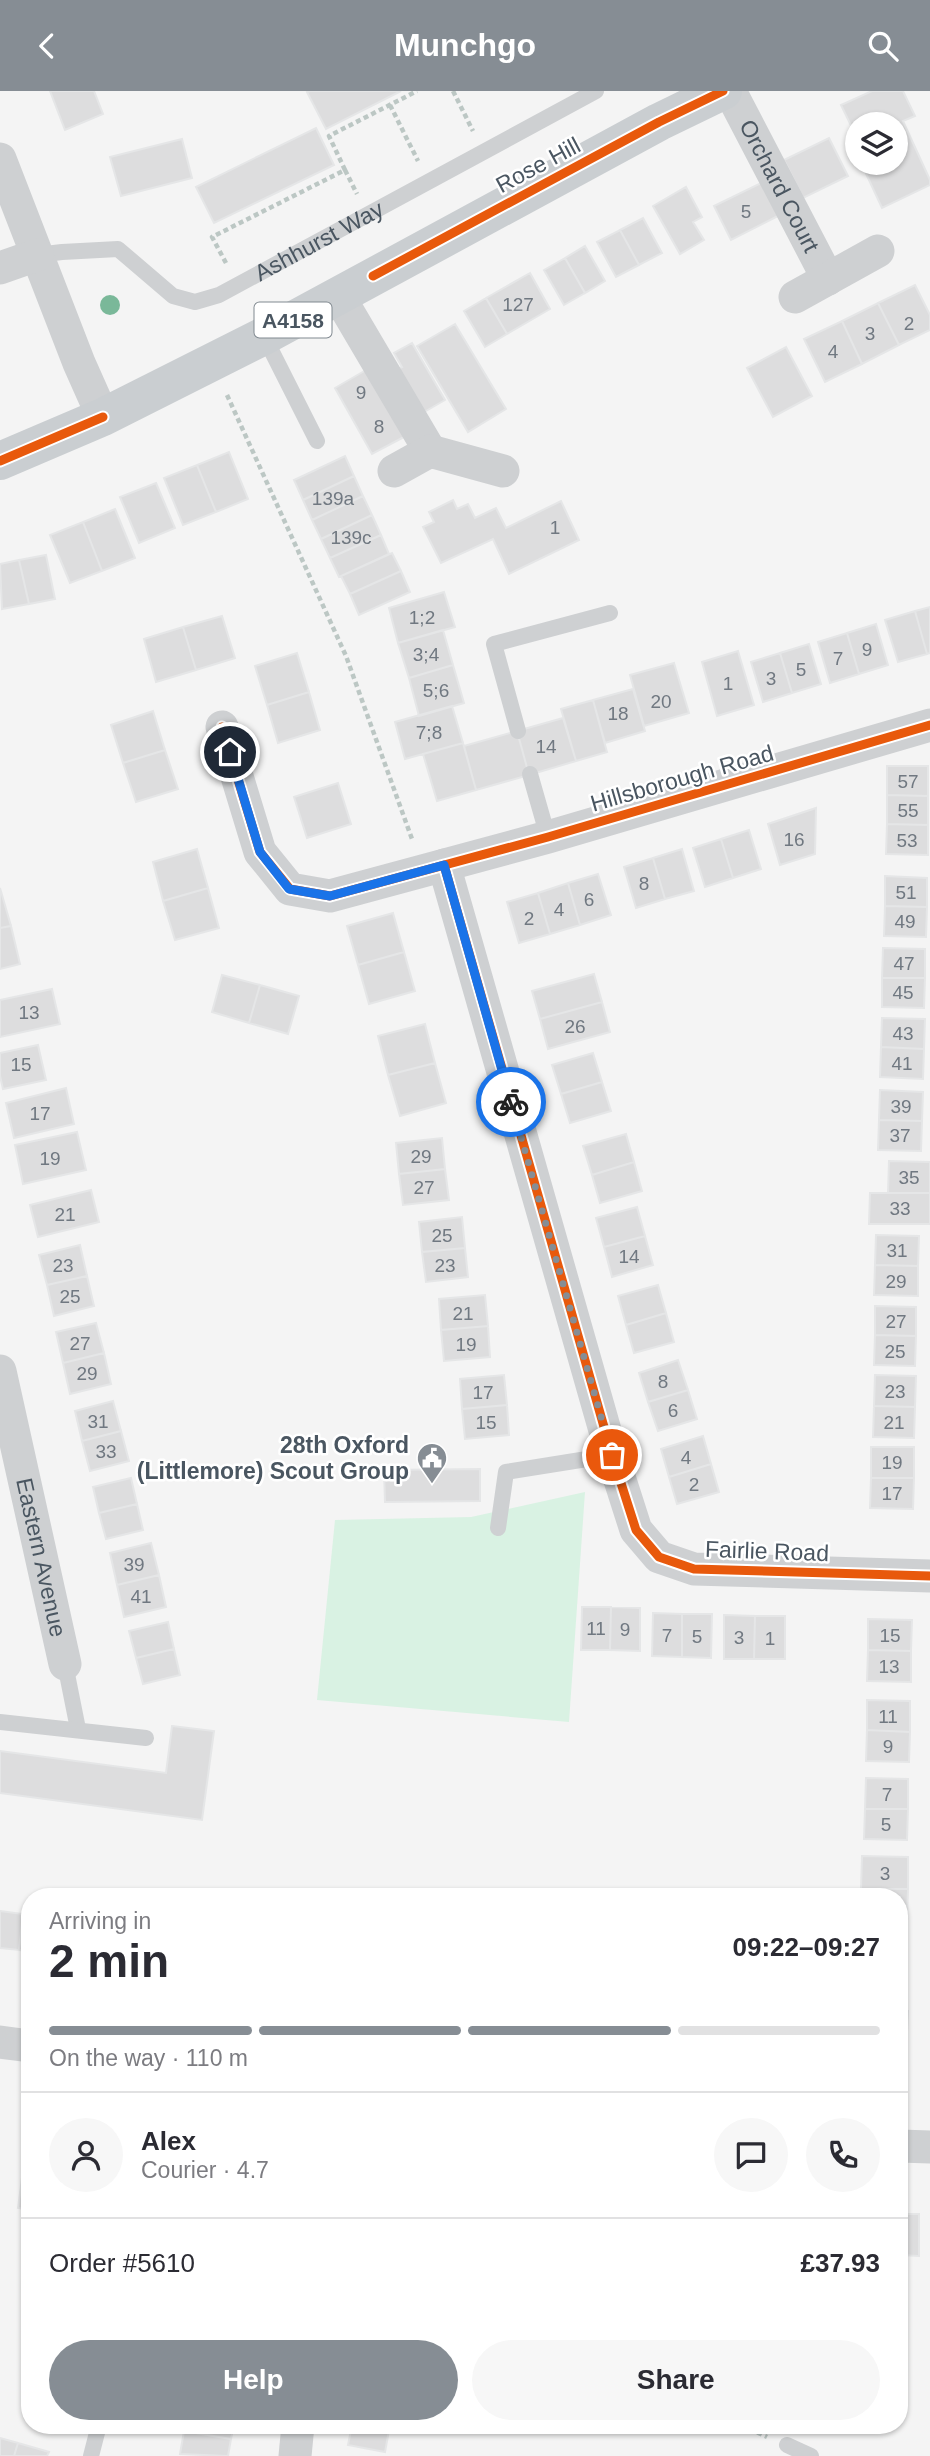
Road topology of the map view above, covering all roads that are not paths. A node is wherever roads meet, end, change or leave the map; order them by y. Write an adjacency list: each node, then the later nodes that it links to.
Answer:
1 (596, 91): 6 (lane, Ashhurst Way)
2 (723, 91): 9 (main road, Rose Hill / A4158)
3 (730, 91): 8 (street, Orchard Court)
4 (0, 159): 6 (street)
5 (878, 251): 8 (street, Orchard Court)
6 (37, 255): 7 (street); 12 (street)
7 (0, 268)
8 (828, 279): 10 (street, Orchard Court)
9 (338, 295): 11 (main road, Rose Hill / A4158); 14 (street)
10 (795, 297)
11 (264, 336): 12 (main road, Rose Hill / A4158); 13 (lane)
12 (103, 417): 15 (main road, A4158)
13 (317, 441)
14 (430, 451): 16 (street); 17 (street)
15 (0, 461)
16 (394, 471)
17 (503, 471)
18 (610, 613): 21 (lane)
19 (930, 725): 23 (street, Hillsborough Road)
20 (222, 727): 24 (street, Hillsborough Road)
21 (518, 730)
22 (530, 774): 23 (lane)
23 (548, 837): 24 (street, Hillsborough Road)
24 (433, 868): 26 (street, Fairlie Road)
25 (0, 1371): 29 (street, Eastern Avenue)
26 (612, 1455): 27 (lane); 28 (street, Fairlie Road)
27 (498, 1528)
28 (930, 1576)
29 (65, 1664): 31 (lane)
30 (0, 1722): 31 (lane)
31 (78, 1729): 32 (lane)
32 (146, 1738)
33 (0, 2042): 34 (street)
34 (21, 2045)
35 (908, 2146): 36 (street)
36 (930, 2147)
37 (97, 2434): 40 (lane)
38 (297, 2434): 41 (street)
39 (787, 2445): 42 (lane)
40 (91, 2456)
41 (295, 2456)
42 (811, 2456)

